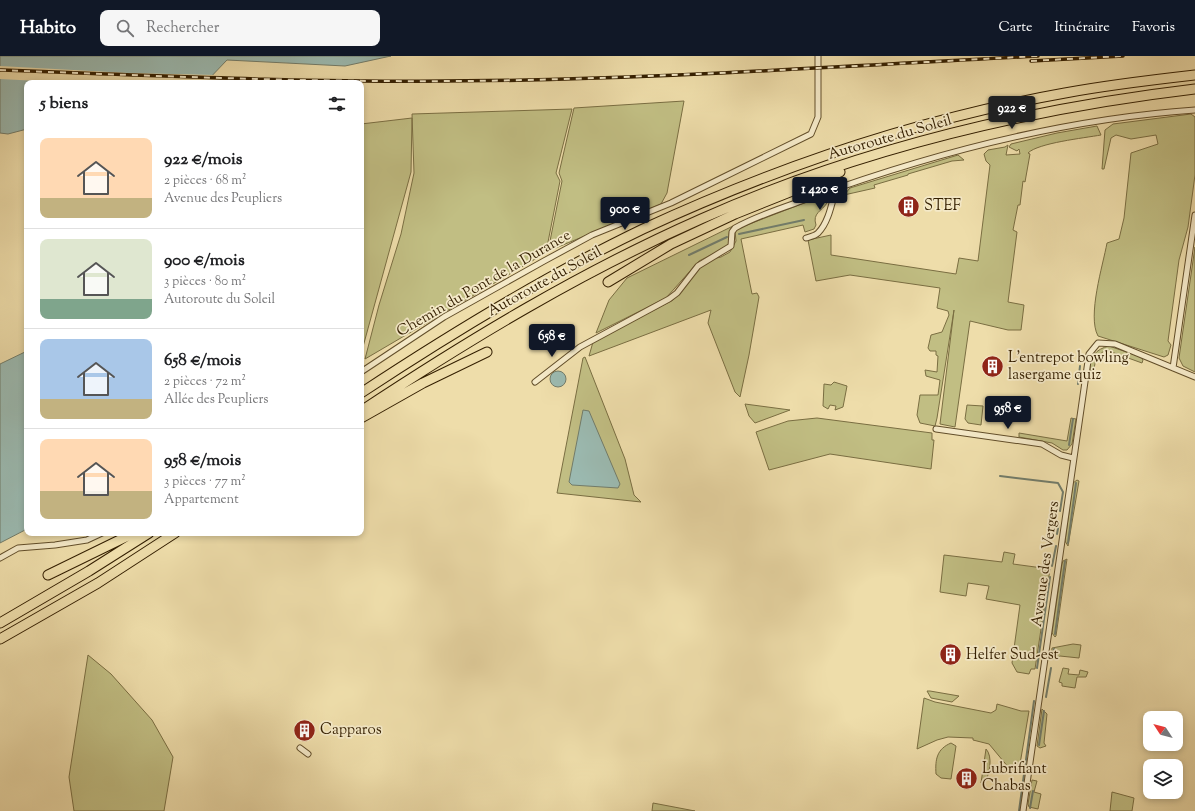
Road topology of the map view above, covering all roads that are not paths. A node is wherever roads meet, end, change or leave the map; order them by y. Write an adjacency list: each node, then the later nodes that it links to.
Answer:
1 (818, 56): 12 (street, Chemin du Pont de la Durance)
2 (1195, 75): 15 (highway, Autoroute du Soleil)
3 (1195, 89): 5 (highway, Autoroute du Soleil)
4 (1195, 110): 6 (street)
5 (875, 154): 9 (highway); 16 (highway, Autoroute du Soleil)
6 (836, 188): 8 (street); 14 (street)
7 (1195, 215): 11 (street)
8 (806, 238)
9 (608, 282)
10 (487, 352): 17 (highway)
11 (1173, 368): 13 (street); 19 (street, Avenue des Vergers)
12 (364, 370)
13 (1195, 377)
14 (535, 382)
15 (364, 391)
16 (364, 408)
17 (364, 416)
18 (936, 429): 19 (street)
19 (1073, 458): 30 (street, Avenue des Vergers)
20 (96, 536): 24 (street)
21 (128, 536): 25 (highway)
22 (144, 536): 26 (highway)
23 (170, 536): 27 (highway)
24 (0, 558)
25 (48, 575)
26 (0, 623)
27 (0, 639)
28 (300, 748): 29 (street)
29 (308, 754)
30 (1023, 811)

